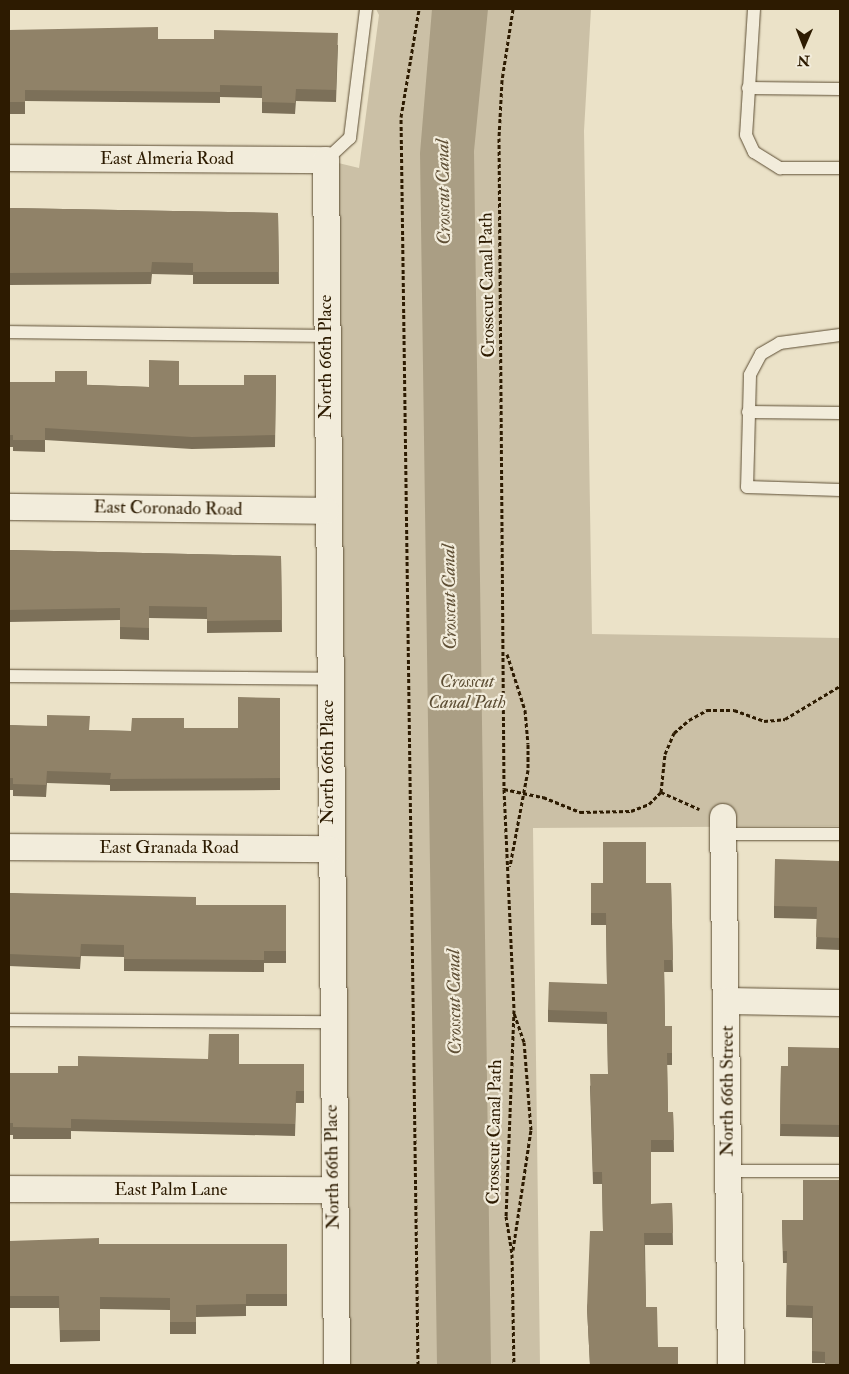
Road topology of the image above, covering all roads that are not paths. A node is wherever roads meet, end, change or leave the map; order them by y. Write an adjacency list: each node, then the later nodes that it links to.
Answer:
1 (366, 9): 6 (lane)
2 (754, 9): 3 (lane)
3 (748, 88): 4 (lane); 7 (lane)
4 (840, 89)
5 (9, 158): 6 (street, East Almeria Road)
6 (326, 160): 10 (street, North 66th Place)
7 (840, 168)
8 (9, 332): 10 (lane)
9 (840, 334): 11 (lane)
10 (326, 336): 15 (street, North 66th Place)
11 (748, 412): 12 (lane); 13 (lane)
12 (840, 413)
13 (840, 490)
14 (9, 507): 15 (street, East Coronado Road)
15 (326, 511): 17 (street, North 66th Place)
16 (9, 676): 17 (lane)
17 (328, 679): 21 (street, North 66th Place)
18 (723, 826): 19 (lane); 22 (street, North 66th Street)
19 (840, 834)
20 (9, 847): 21 (street, East Granada Road)
21 (329, 849): 25 (street, North 66th Place)
22 (727, 1001): 23 (street); 26 (street, North 66th Street)
23 (840, 1003)
24 (9, 1020): 25 (lane)
25 (331, 1022): 29 (street, North 66th Place)
26 (728, 1171): 27 (lane); 31 (street, North 66th Street)
27 (840, 1171)
28 (9, 1189): 29 (street, East Palm Lane)
29 (334, 1190): 30 (street, North 66th Place)
30 (337, 1365)
31 (731, 1365)

